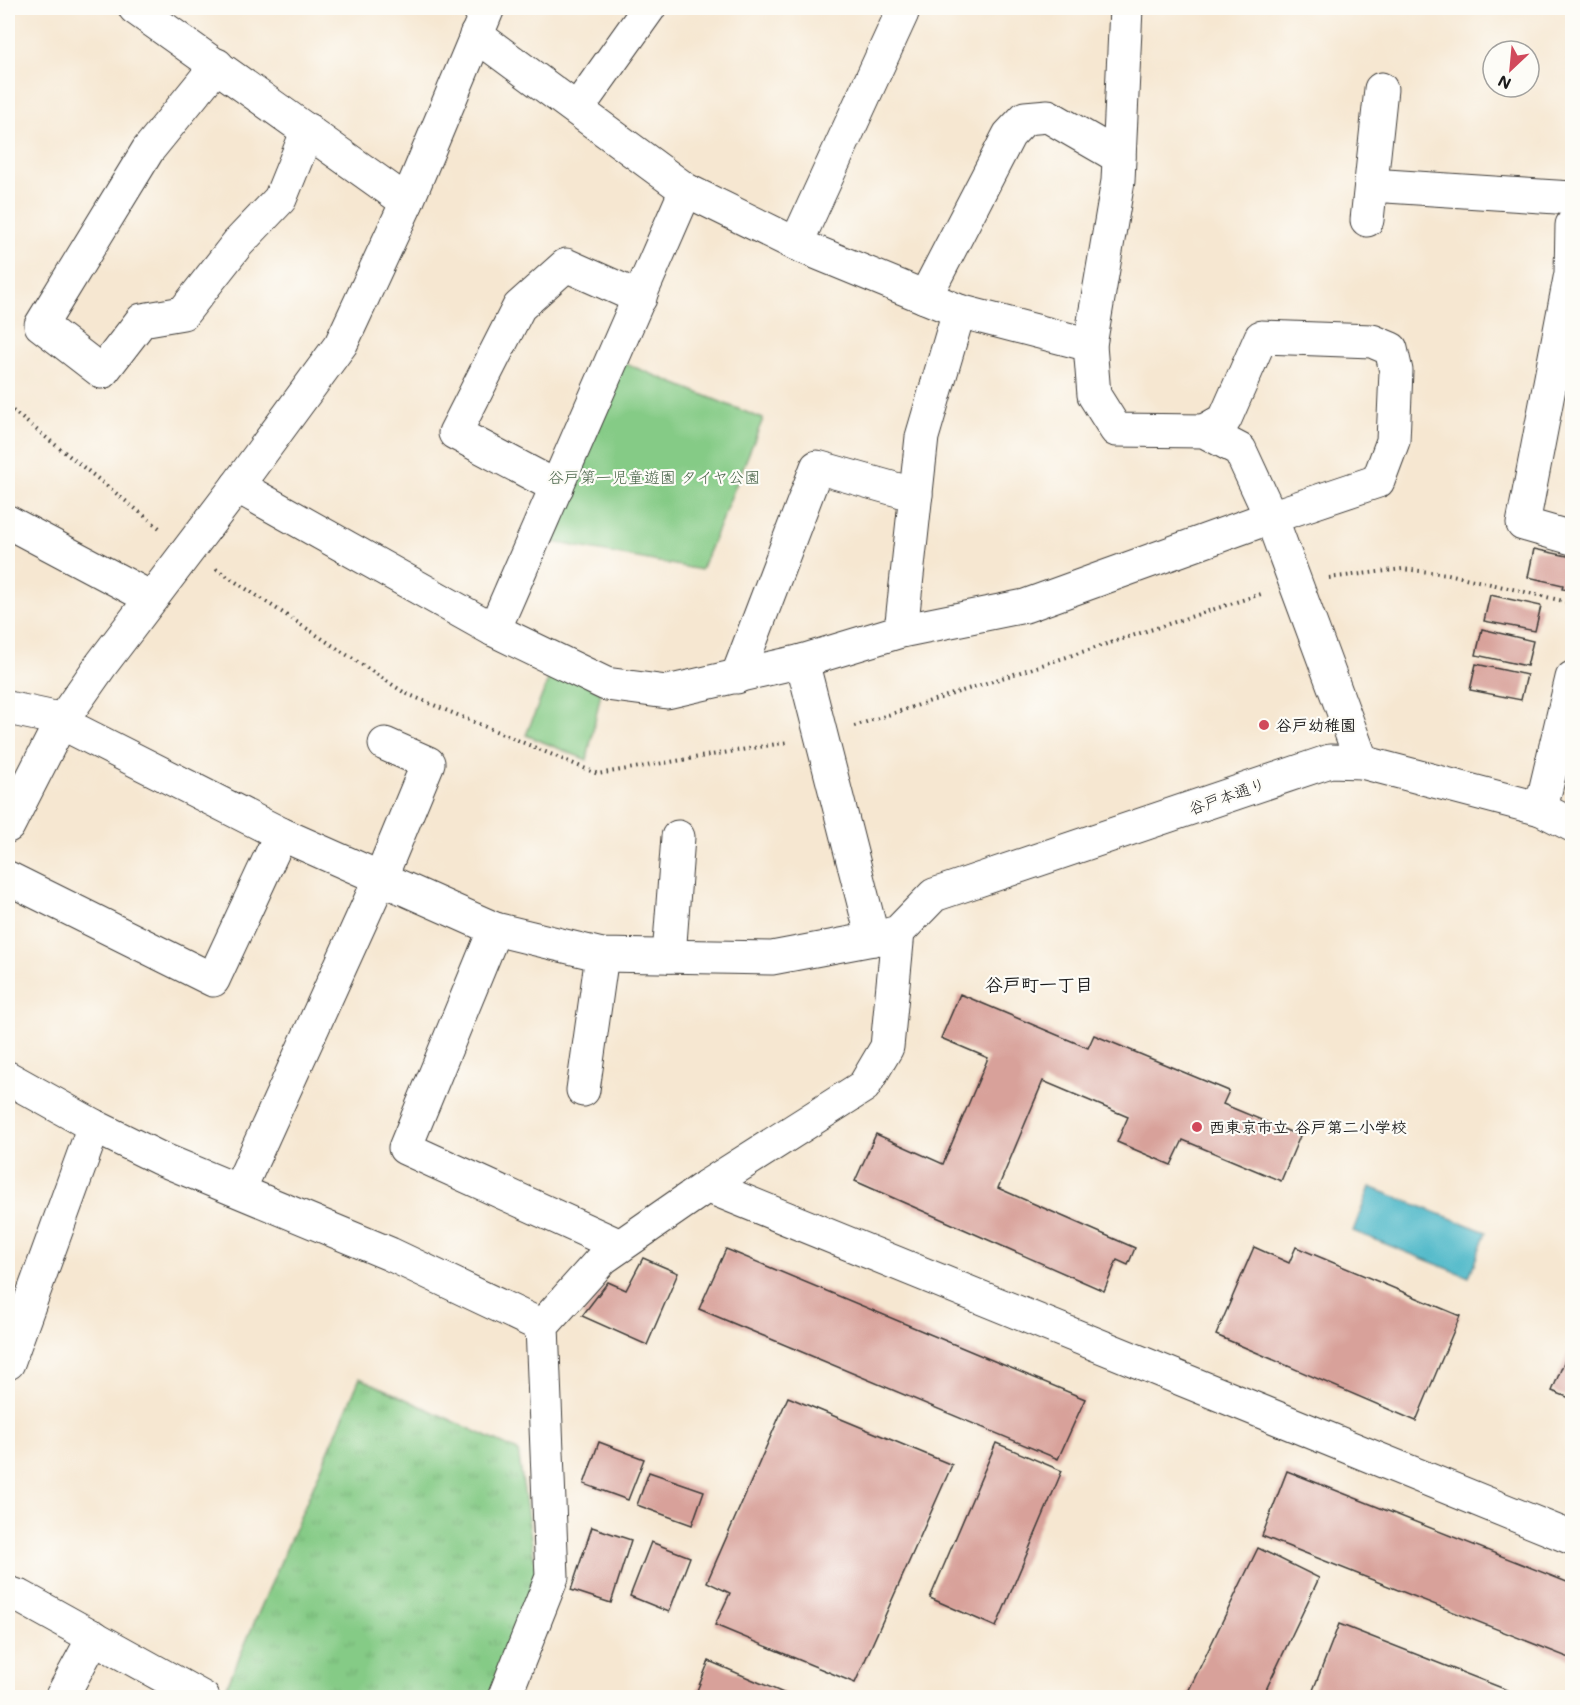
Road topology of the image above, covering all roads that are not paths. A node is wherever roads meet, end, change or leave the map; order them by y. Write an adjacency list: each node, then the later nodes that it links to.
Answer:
1 (135, 8): 6 (street)
2 (650, 8): 8 (street)
3 (1126, 8): 10 (street)
4 (902, 13): 17 (street)
5 (482, 21): 8 (street); 14 (street)
6 (217, 65): 9 (street); 9 (street)
7 (1381, 89): 11 (street)
8 (577, 109): 12 (street)
9 (308, 130): 14 (street)
10 (1119, 157): 18 (street); 21 (street)
11 (1371, 185): 13 (street); 15 (street)
12 (686, 190): 17 (street); 19 (street)
13 (1572, 198)
14 (407, 202): 23 (street)
15 (1367, 220)
16 (1572, 225): 28 (street)
17 (796, 244): 18 (street)
18 (925, 297): 20 (street)
19 (640, 298): 24 (street); 24 (street)
20 (959, 310): 21 (street); 25 (street)
21 (1090, 345): 22 (street)
22 (1204, 431): 26 (street); 26 (street)
23 (237, 486): 29 (street); 30 (street)
24 (557, 487): 30 (street)
25 (916, 495): 31 (street); 33 (street)
26 (1271, 517): 31 (street); 38 (street)
27 (8, 522): 29 (street)
28 (1572, 538)
29 (151, 598): 36 (street)
30 (494, 630): 33 (street)
31 (901, 631): 32 (street)
32 (802, 662): 33 (street); 48 (street)
33 (737, 677)
34 (1572, 678): 40 (street)
35 (8, 708): 36 (street)
36 (61, 722): 39 (street); 43 (street)
37 (385, 744): 46 (street)
38 (1362, 762): 40 (street, 谷戸本通り); 48 (street, 谷戸本通り)
39 (18, 784): 42 (street)
40 (1541, 809): 41 (street, 谷戸本通り)
41 (1572, 825)
42 (8, 826)
43 (281, 834): 45 (street); 46 (street)
44 (678, 837): 50 (street)
45 (8, 878)
46 (380, 879): 47 (street); 55 (street)
47 (495, 929): 49 (street); 56 (street)
48 (885, 935): 50 (street); 54 (street)
49 (602, 955): 50 (street); 52 (street)
50 (669, 956)
51 (8, 1078): 53 (street)
52 (583, 1090)
53 (94, 1125): 55 (street); 58 (street)
54 (707, 1186): 56 (street); 59 (street)
55 (239, 1190): 57 (street)
56 (620, 1246): 57 (street)
57 (542, 1326): 64 (street)
58 (8, 1363)
59 (1572, 1538)
60 (8, 1593): 61 (street)
61 (94, 1637): 62 (street); 63 (street)
62 (61, 1698)
63 (203, 1698)
64 (504, 1698)

